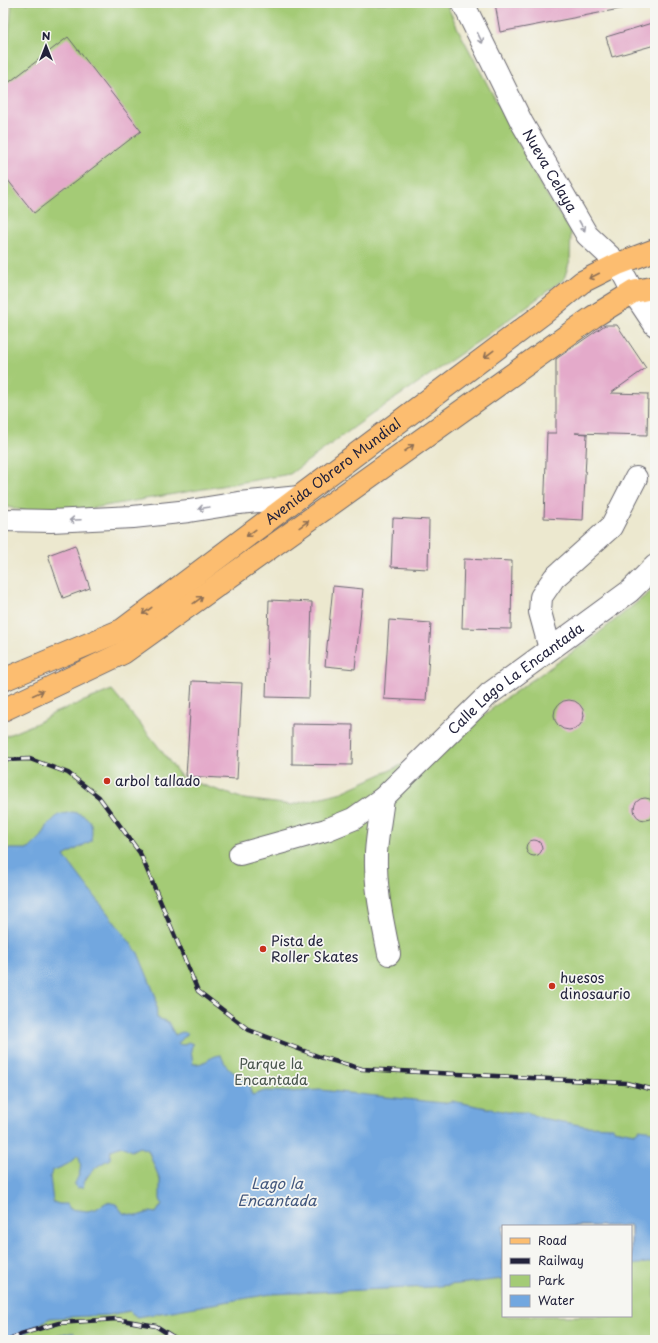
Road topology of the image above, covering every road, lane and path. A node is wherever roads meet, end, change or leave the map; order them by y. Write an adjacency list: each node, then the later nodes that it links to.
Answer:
1 (463, 3): 3 (street, Nueva Celaya, one-way to 3)
2 (655, 250): 3 (main road, Avenida Obrero Mundial)
3 (618, 264): 5 (street, Nueva Celaya); 8 (main road, Avenida Obrero Mundial, one-way to 8)
4 (655, 287): 5 (main road, Avenida Obrero Mundial)
5 (633, 292): 6 (street, Nueva Celaya); 13 (main road, Avenida Obrero Mundial, one-way to 5)
6 (655, 325)
7 (636, 478): 11 (street)
8 (299, 497): 9 (street, one-way to 9); 12 (main road, Avenida Obrero Mundial, one-way to 12)
9 (3, 520)
10 (655, 566): 11 (street, Calle Lago La Encantada)
11 (550, 649): 14 (street, Calle Lago La Encantada)
12 (3, 680)
13 (3, 710)
14 (383, 798): 15 (street, Calle Lago La Encantada); 16 (street)
15 (240, 854)
16 (389, 954)

